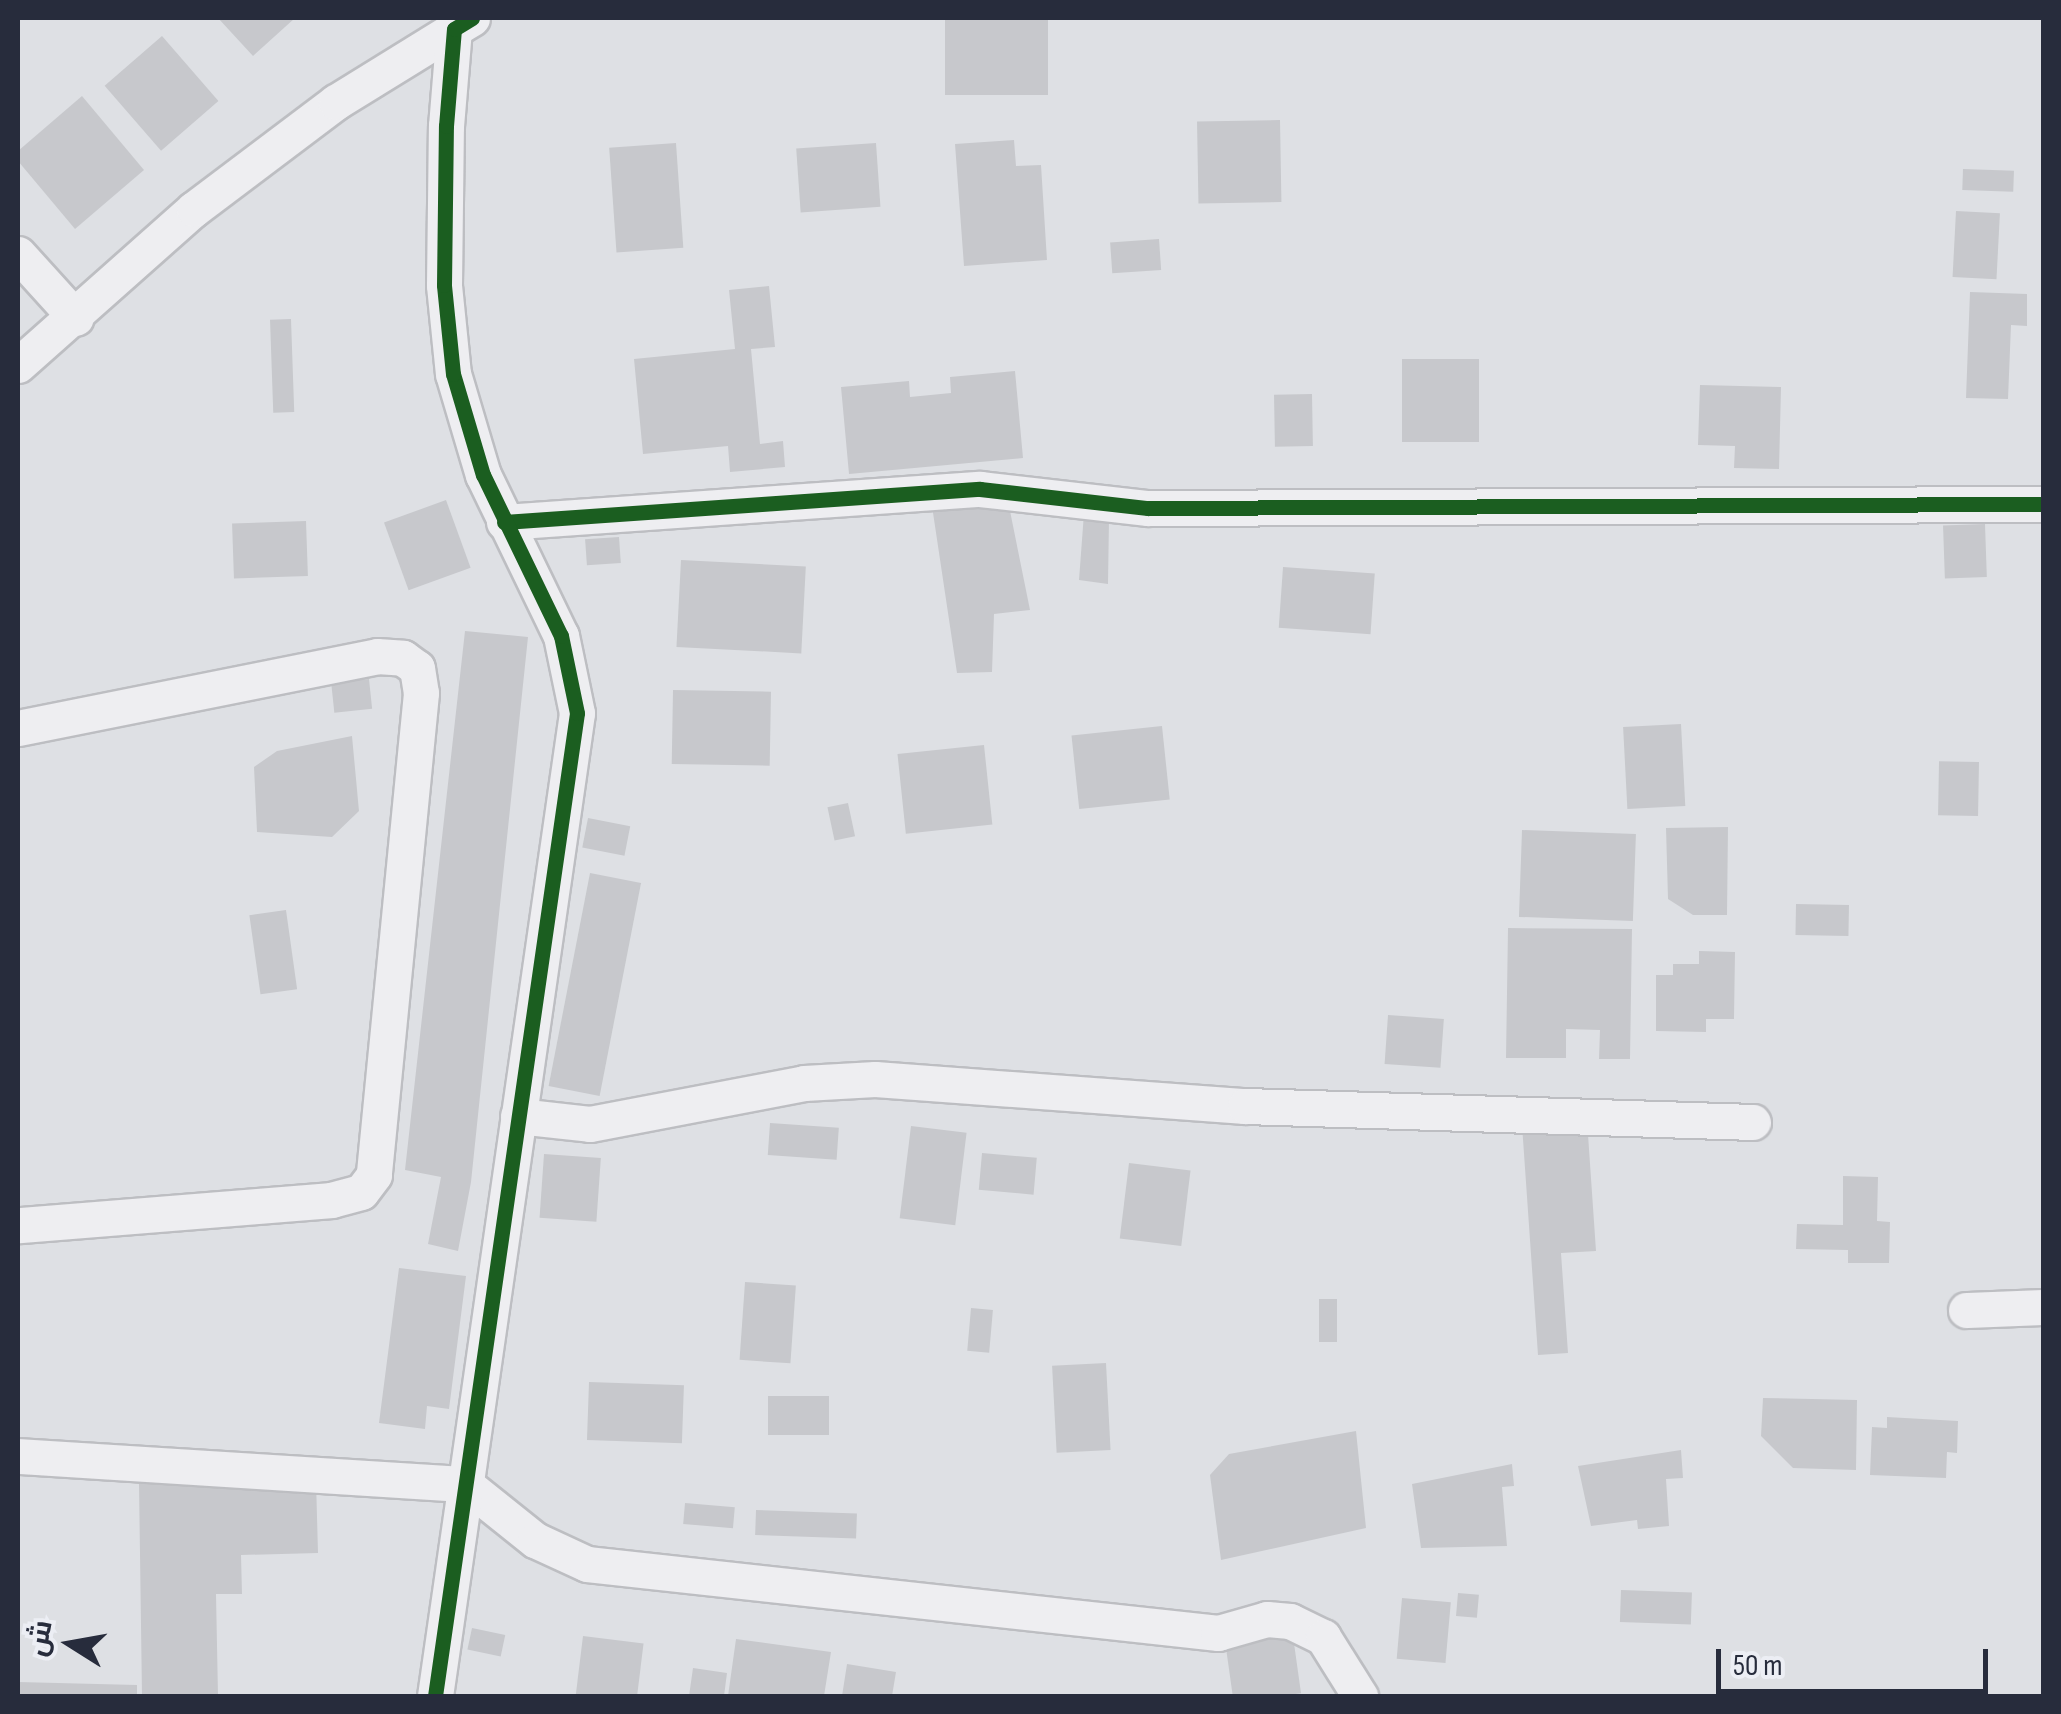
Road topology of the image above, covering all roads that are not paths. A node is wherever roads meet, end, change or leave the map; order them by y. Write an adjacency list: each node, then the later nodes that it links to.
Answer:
1 (463, 23): 3 (street); 6 (street)
2 (18, 254): 3 (street)
3 (76, 318): 4 (street)
4 (18, 365)
5 (2044, 504): 6 (street)
6 (504, 522): 8 (street)
7 (18, 728): 10 (street)
8 (518, 1116): 9 (street); 14 (street)
9 (1753, 1122)
10 (18, 1225)
11 (2044, 1307): 12 (street)
12 (1966, 1310)
13 (18, 1456): 14 (street)
14 (465, 1484): 15 (street); 16 (street)
15 (435, 1696)
16 (1360, 1696)

